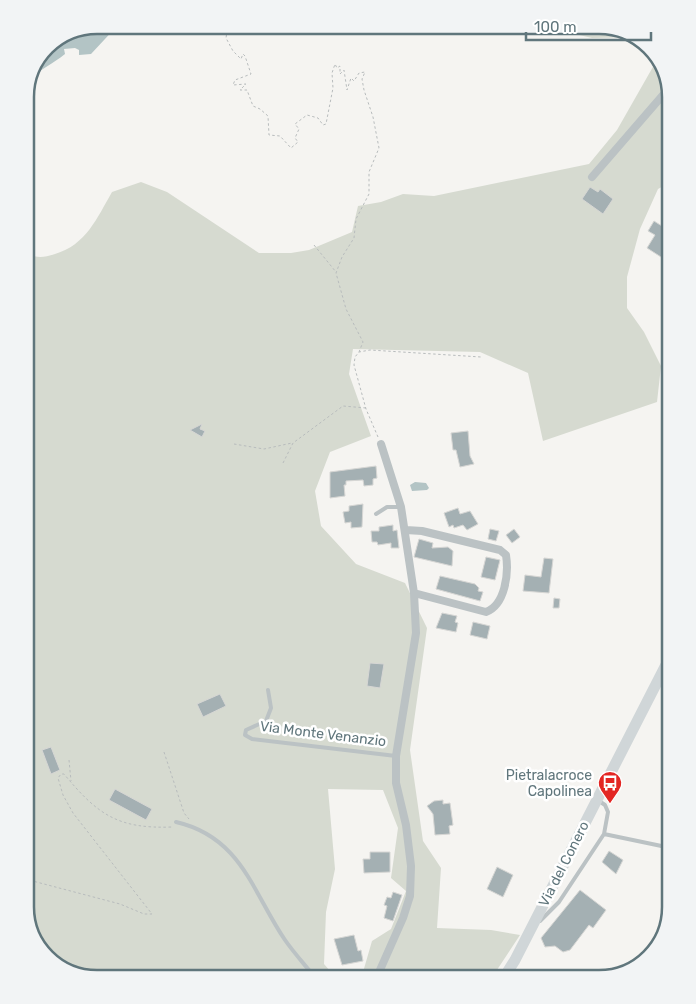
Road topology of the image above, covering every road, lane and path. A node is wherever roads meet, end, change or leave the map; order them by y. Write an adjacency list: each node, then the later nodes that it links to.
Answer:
1 (227, 34): 5 (path)
2 (662, 96): 3 (street)
3 (592, 177)
4 (314, 245): 5 (path)
5 (336, 273): 6 (path)
6 (359, 352): 7 (path); 8 (path)
7 (481, 357)
8 (366, 409): 9 (path); 11 (path)
9 (293, 443): 10 (path); 12 (path)
10 (234, 444)
11 (381, 444): 13 (street, Via Monte Venanzio)
12 (283, 464)
13 (402, 507): 14 (lane); 15 (street, Via Monte Venanzio)
14 (376, 514)
15 (406, 530): 16 (street, Via Monte Venanzio); 16 (street)
16 (414, 593): 20 (street, Via Monte Venanzio)
17 (662, 673): 23 (main road, Via del Conero)
18 (268, 690): 20 (lane, Via Monte Venanzio)
19 (164, 752): 25 (path)
20 (396, 756): 32 (street, Via Monte Venanzio)
21 (69, 760): 22 (path)
22 (71, 782): 26 (path); 29 (path)
23 (597, 799): 27 (lane, Via del Conero); 30 (main road, Via del Conero)
24 (176, 822): 25 (lane)
25 (196, 826): 31 (lane)
26 (178, 827)
27 (604, 834): 28 (lane, Via del Conero); 30 (lane, Via del Conero)
28 (662, 846)
29 (34, 881)
30 (531, 929): 33 (main road, Via del Conero)
31 (309, 970)
32 (380, 970)
33 (507, 970)

